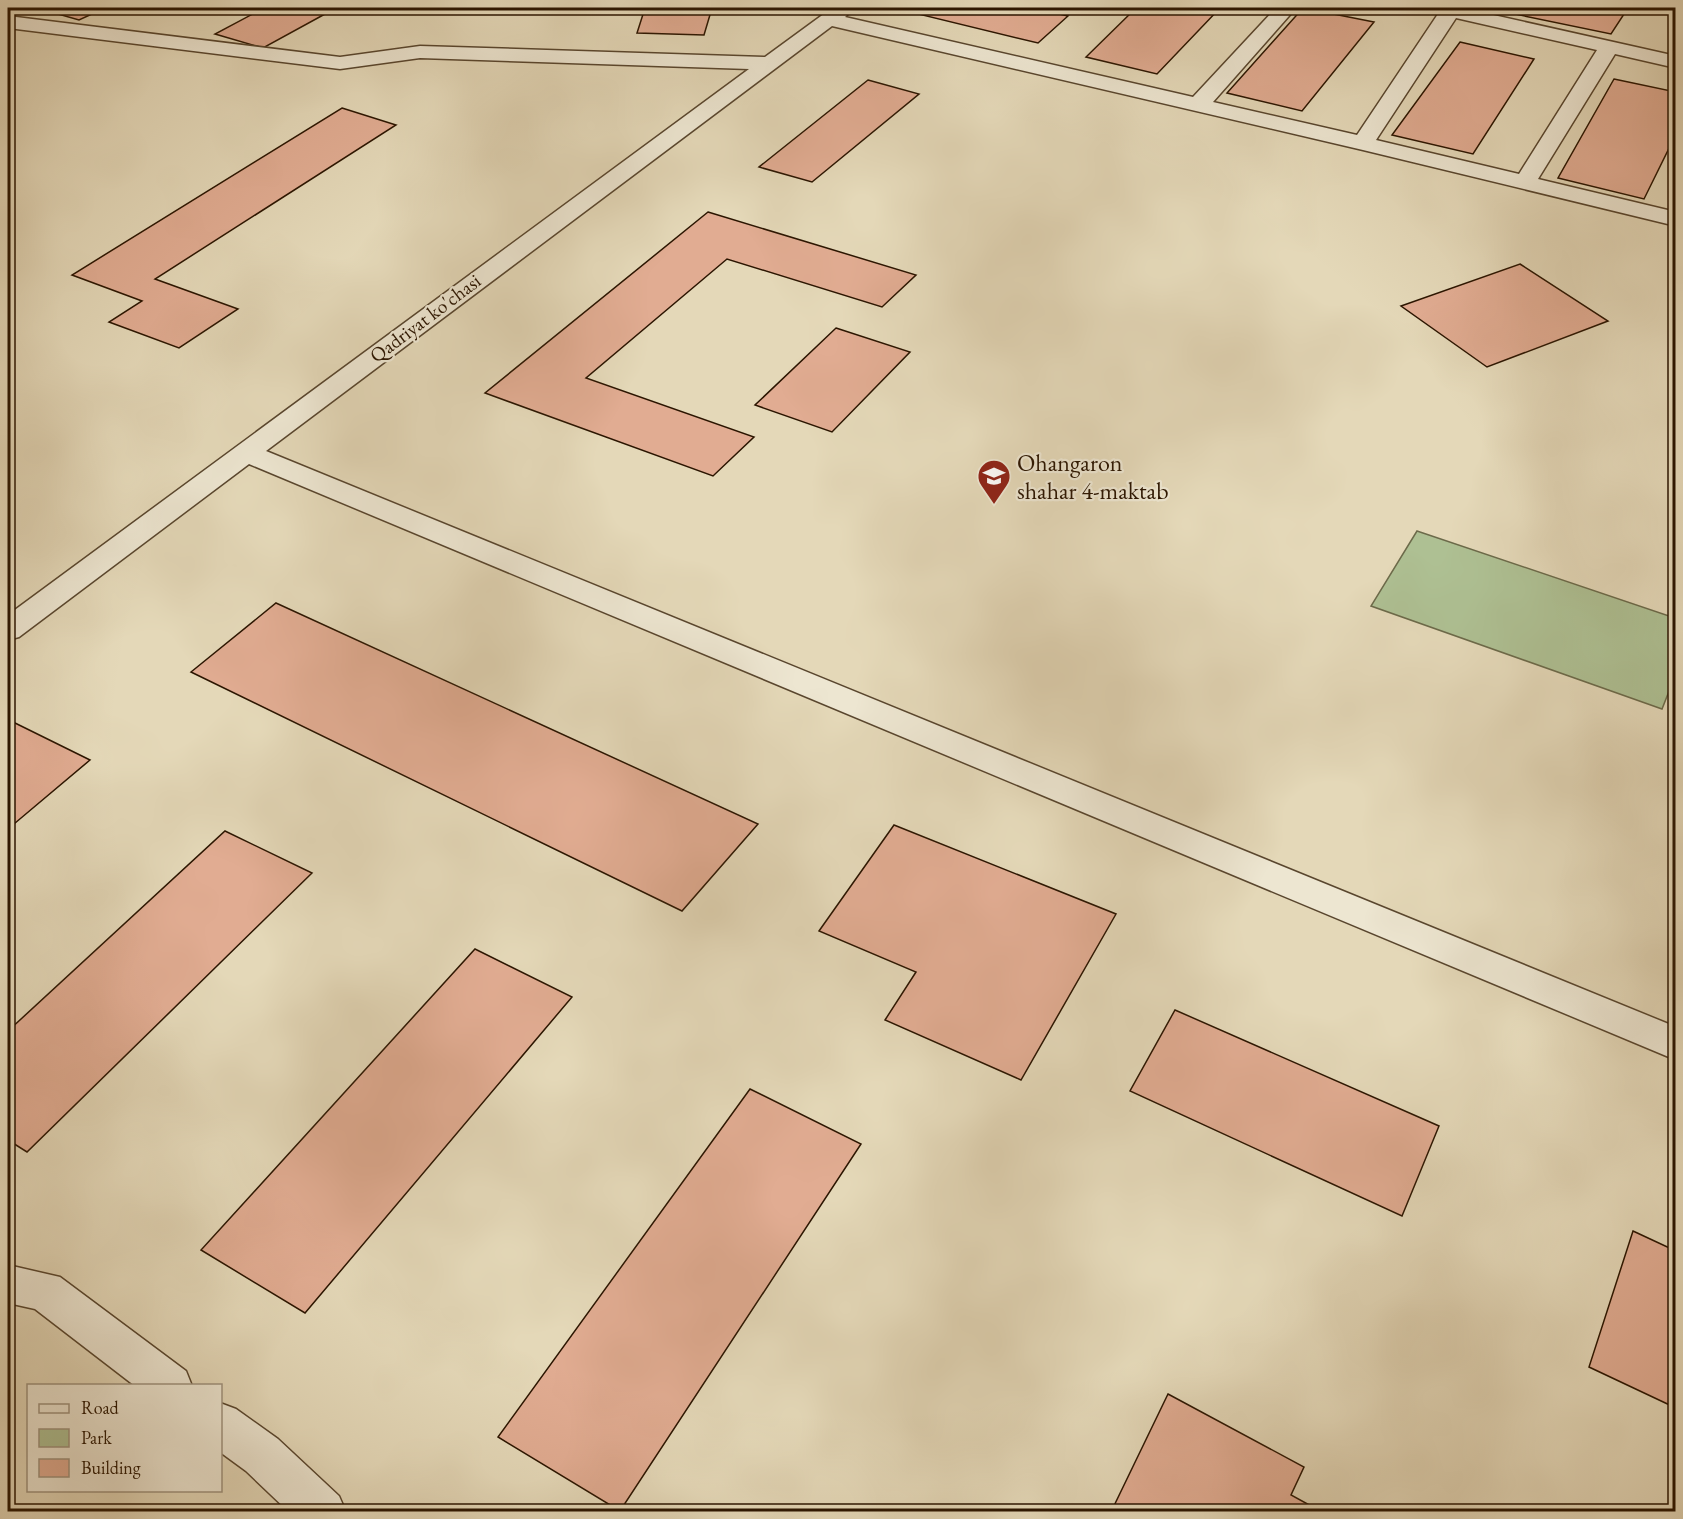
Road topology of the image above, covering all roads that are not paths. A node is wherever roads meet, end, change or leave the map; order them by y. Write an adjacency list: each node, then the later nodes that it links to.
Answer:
1 (1286, 8): 8 (street)
2 (1444, 9): 5 (street); 9 (street)
3 (835, 13): 7 (street, Qadriyat ko'chasi); 8 (street)
4 (8, 22): 7 (street)
5 (1609, 46): 6 (street); 10 (street)
6 (1676, 62)
7 (769, 63): 12 (street, Qadriyat ko'chasi)
8 (1198, 105): 9 (street)
9 (1363, 143): 10 (street)
10 (1525, 182): 11 (street)
11 (1676, 219)
12 (244, 452): 13 (street, Qadriyat ko'chasi); 14 (street)
13 (8, 630)
14 (1676, 1044)
15 (8, 1284): 16 (street)
16 (167, 1384)
17 (222, 1425): 18 (street)
18 (323, 1512)

